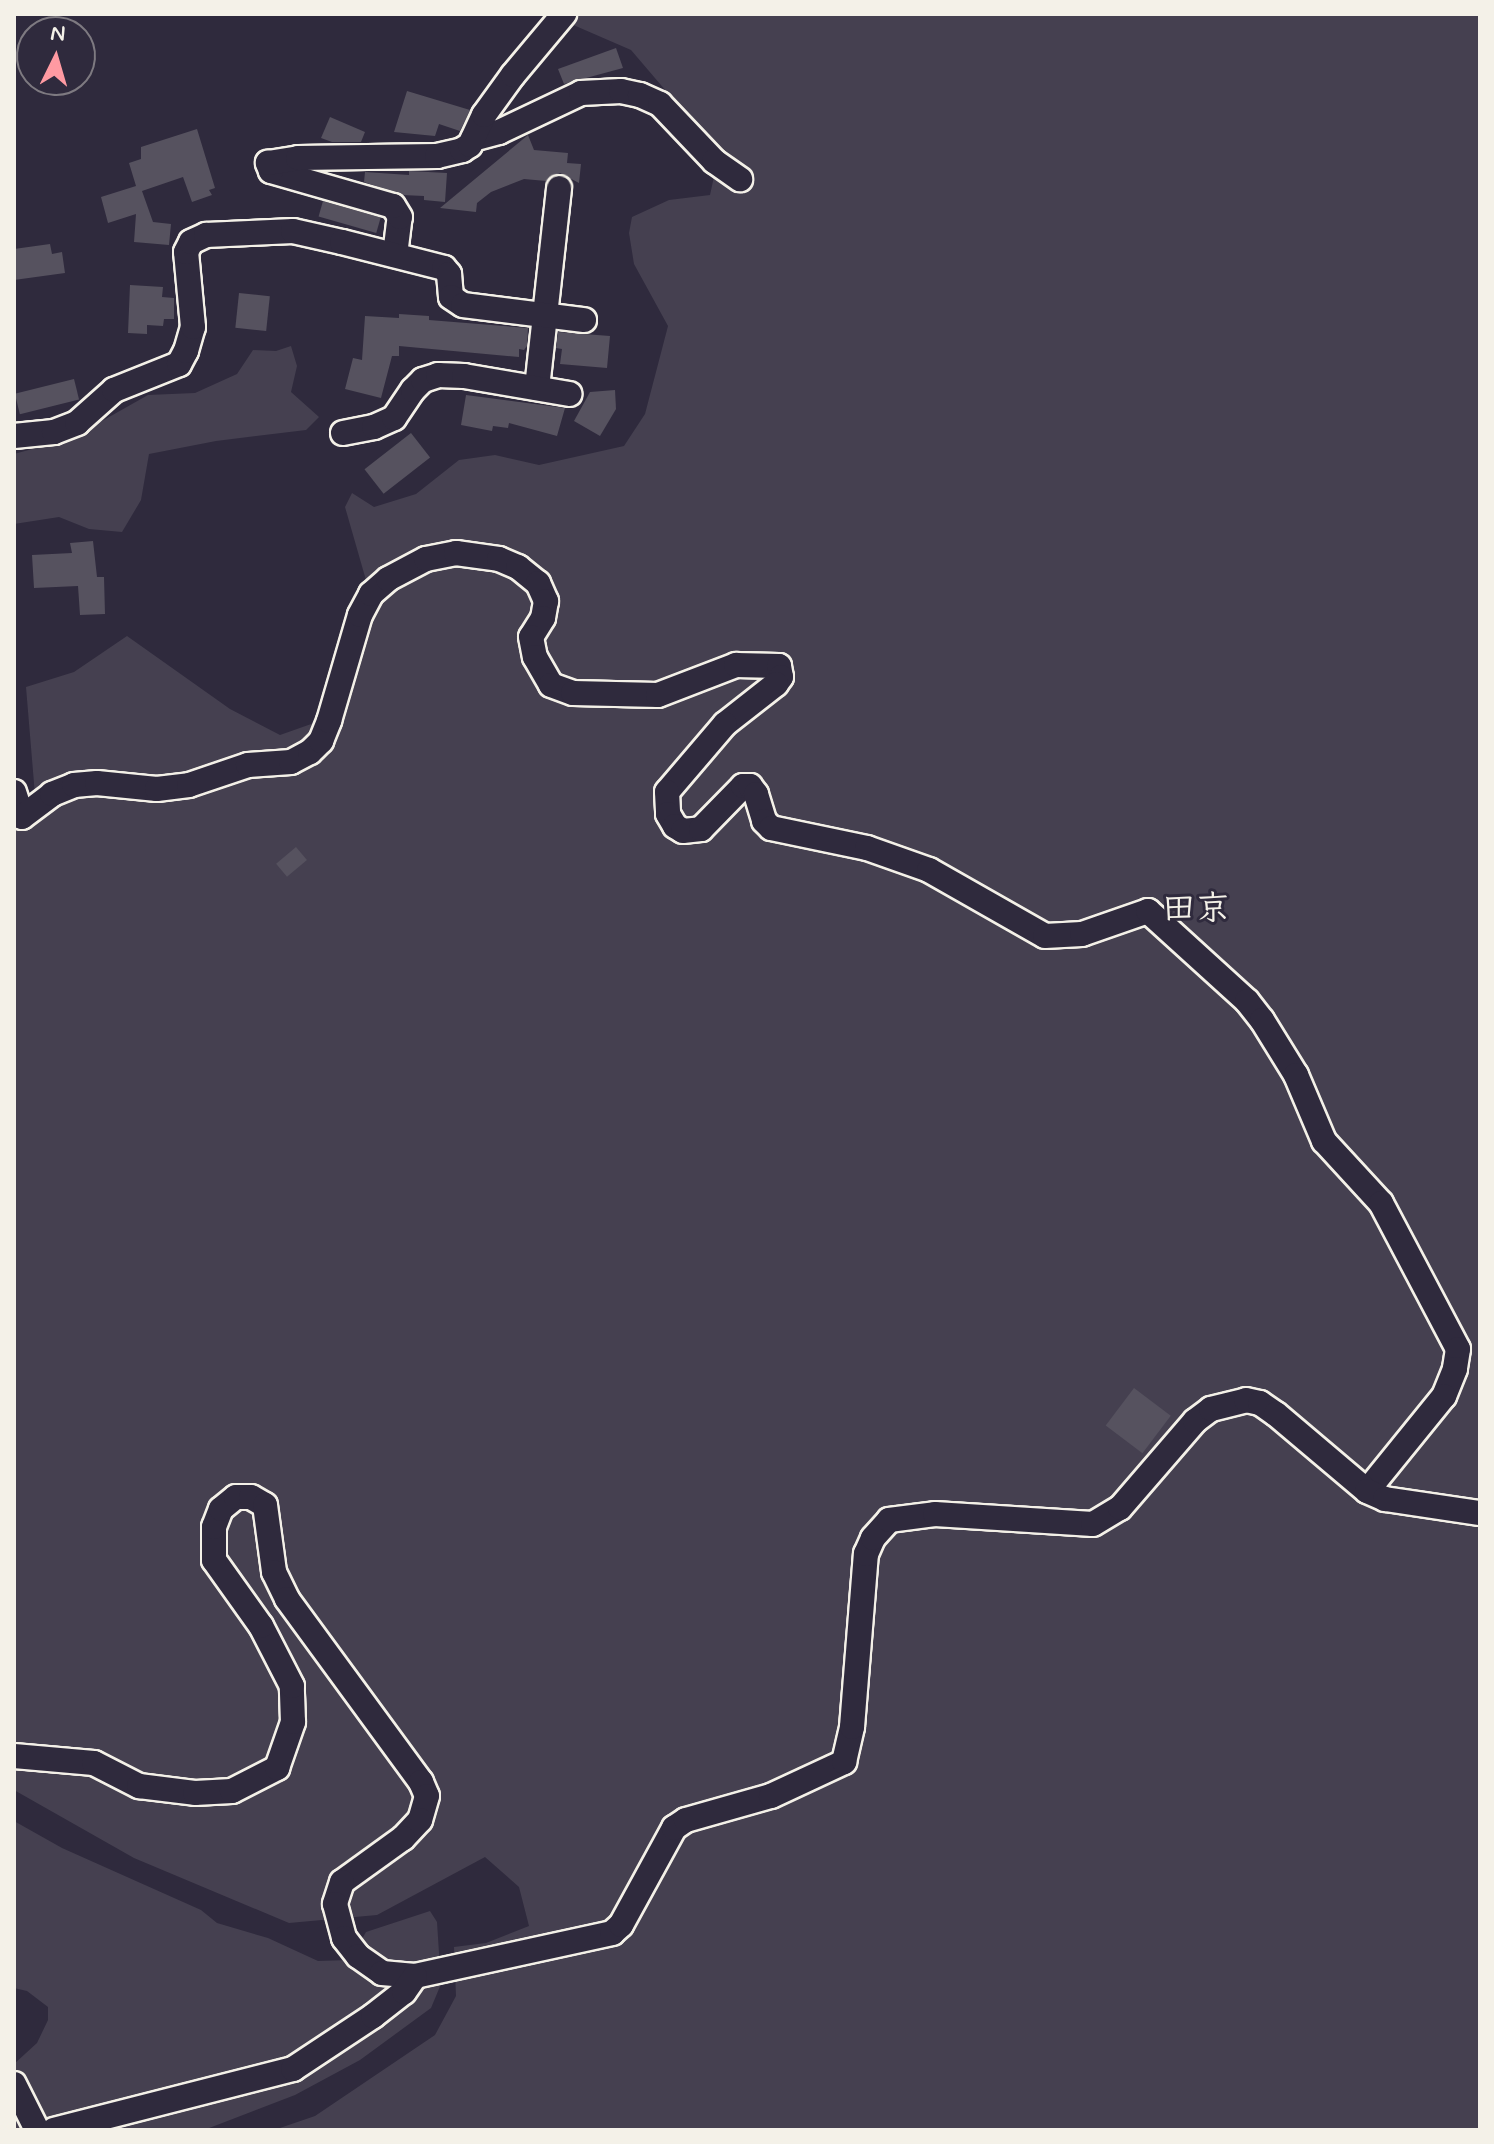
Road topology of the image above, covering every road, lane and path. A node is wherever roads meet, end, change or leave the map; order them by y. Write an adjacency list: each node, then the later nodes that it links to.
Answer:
1 (564, 14): 2 (street)
2 (473, 139): 3 (street); 5 (street)
3 (740, 179)
4 (559, 188): 6 (street)
5 (395, 255): 6 (street); 11 (street)
6 (546, 316): 7 (street); 8 (street)
7 (584, 320)
8 (537, 388): 9 (street); 10 (street)
9 (569, 394)
10 (343, 433)
11 (14, 436)
12 (14, 792): 13 (street)
13 (1367, 1491): 14 (street); 16 (street)
14 (1480, 1513)
15 (14, 1756): 16 (street)
16 (415, 1976): 19 (street)
17 (14, 2084): 18 (street)
18 (37, 2130)
19 (54, 2130)

